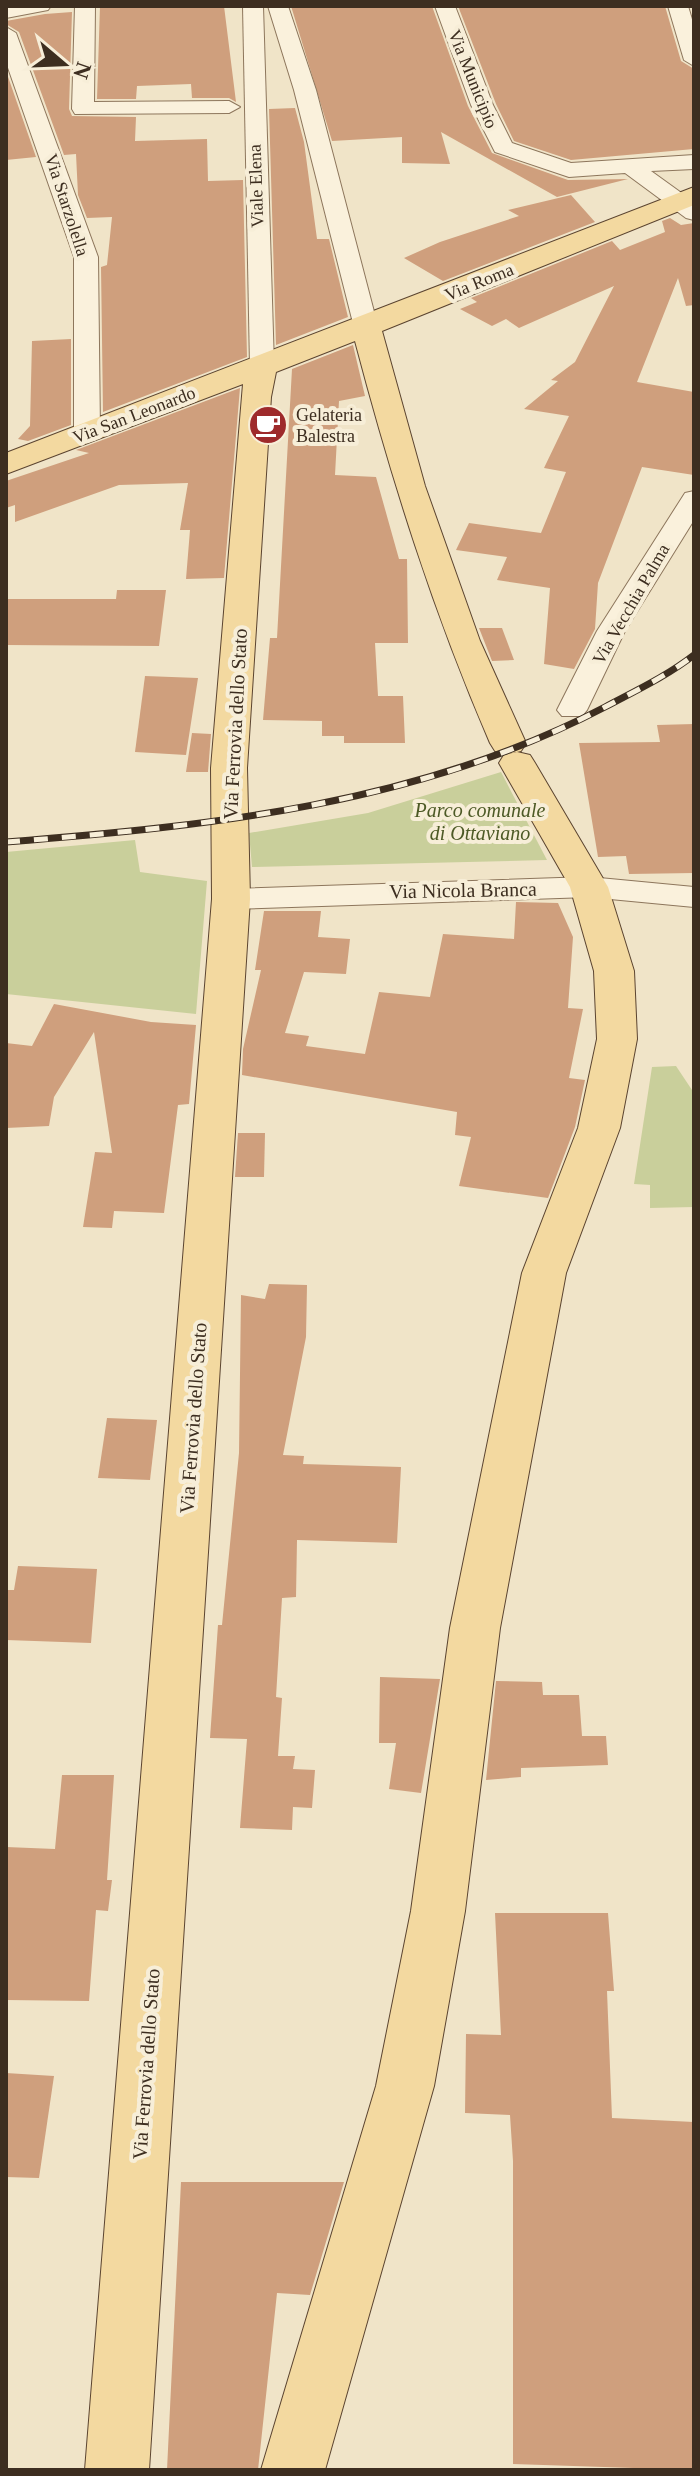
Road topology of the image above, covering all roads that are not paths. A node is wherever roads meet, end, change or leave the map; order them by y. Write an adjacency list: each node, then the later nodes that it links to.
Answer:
1 (41, 6): 8 (street)
2 (85, 6): 12 (street)
3 (253, 6): 18 (street, Viale Elena)
4 (278, 6): 17 (street)
5 (445, 6): 15 (street, Via Municipio)
6 (679, 6): 7 (street); 10 (street)
7 (694, 7)
8 (6, 12)
9 (6, 33): 13 (street, Via Starzolella)
10 (694, 60)
11 (229, 107): 12 (street)
12 (83, 109): 13 (street)
13 (35, 111): 19 (street, Via Starzolella)
14 (694, 162): 15 (street, Via Municipio)
15 (632, 168): 16 (street)
16 (689, 203): 17 (main road, Via Roma)
17 (366, 327): 18 (main road, Via Roma); 23 (main road)
18 (262, 366): 19 (main road, Via San Leonardo); 25 (main road, Via Ferrovia dello Stato)
19 (87, 432): 20 (main road, Via San Leonardo)
20 (6, 464)
21 (694, 499): 22 (street, Via Vecchia Palma)
22 (572, 710)
23 (589, 887): 24 (street, Via Nicola Branca); 25 (street, Via Nicola Branca); 27 (main road)
24 (694, 897)
25 (231, 899): 26 (main road, Via Ferrovia dello Stato)
26 (117, 2470)
27 (293, 2470)

